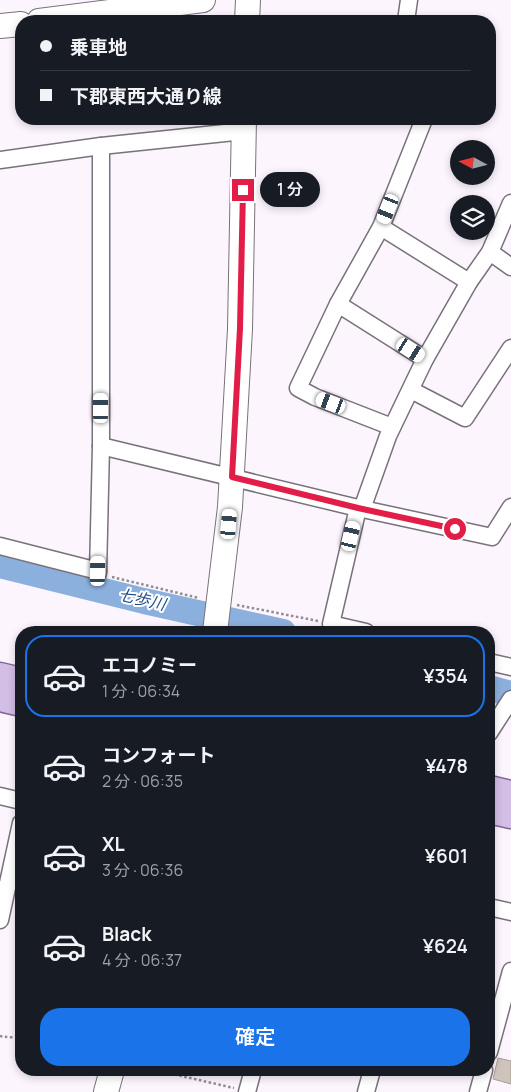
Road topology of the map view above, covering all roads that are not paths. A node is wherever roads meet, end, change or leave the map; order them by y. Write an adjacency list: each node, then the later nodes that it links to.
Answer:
1 (203, 0): 4 (street)
2 (248, 0): 5 (street)
3 (409, 0): 6 (street)
4 (86, 15)
5 (247, 15)
6 (407, 15)
7 (15, 25): 8 (street)
8 (0, 26)
9 (244, 125): 11 (street); 24 (street)
10 (422, 125): 14 (street)
11 (101, 146): 12 (street); 23 (street)
12 (0, 160)
13 (511, 203): 15 (street)
14 (381, 227): 17 (street); 18 (street)
15 (490, 252): 16 (street); 17 (street)
16 (511, 267)
17 (469, 282): 20 (street)
18 (338, 304): 20 (street); 22 (street)
19 (511, 348): 21 (street)
20 (425, 359): 21 (street)
21 (411, 390): 22 (street)
22 (392, 427): 26 (street)
23 (101, 446): 24 (street); 27 (street)
24 (232, 477): 26 (street); 28 (street)
25 (511, 507): 26 (street)
26 (360, 508): 29 (street)
27 (0, 546)
28 (216, 626)
29 (340, 626)
30 (495, 663): 31 (street)
31 (511, 667)
32 (0, 676): 33 (main road)
33 (15, 680)
34 (0, 698): 36 (main road)
35 (510, 700): 37 (street)
36 (15, 702)
37 (495, 724)
38 (495, 791): 39 (main road)
39 (511, 794)
40 (0, 796): 41 (street)
41 (15, 800)
42 (495, 811): 43 (main road)
43 (511, 815)
44 (14, 891): 47 (street)
45 (495, 908): 46 (street)
46 (511, 912)
47 (0, 920)
48 (511, 971): 49 (street)
49 (506, 1004): 50 (street)
50 (495, 1035)
51 (110, 1076): 56 (street)
52 (251, 1076): 55 (street)
53 (370, 1076): 57 (street)
54 (482, 1076): 58 (street)
55 (244, 1091)
56 (106, 1092)
57 (366, 1092)
58 (478, 1092)

